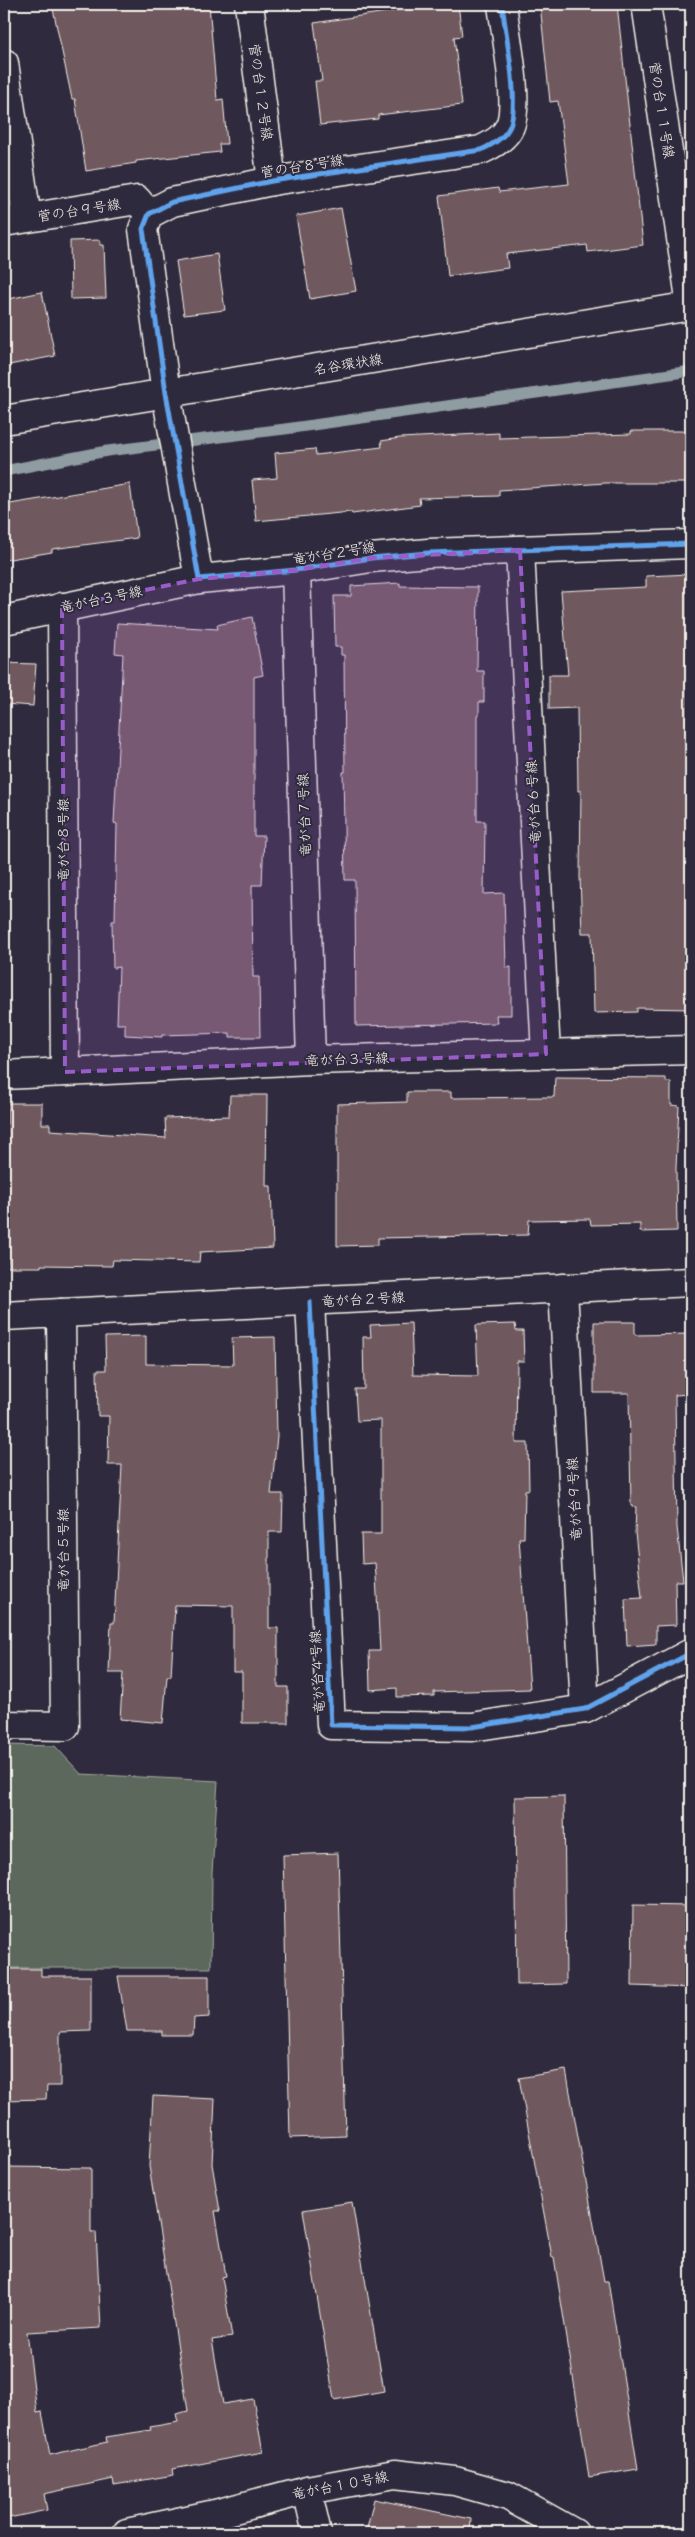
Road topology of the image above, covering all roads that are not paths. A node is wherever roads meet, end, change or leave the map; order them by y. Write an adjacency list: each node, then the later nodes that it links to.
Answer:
1 (249, 4): 5 (street, 菅の台１２号線)
2 (502, 4): 5 (street, 菅の台８号線)
3 (646, 4): 8 (street, 菅の台１１号線)
4 (4, 63): 7 (street)
5 (272, 181): 6 (street, 菅の台８号線)
6 (149, 214): 7 (street, 菅の台９号線); 9 (street)
7 (16, 220)
8 (691, 306): 9 (street, 名谷環状線)
9 (166, 393): 10 (street, 名谷環状線); 14 (street)
10 (4, 420)
11 (691, 544): 12 (street, 竜が台２号線)
12 (520, 550): 13 (street, 竜が台２号線); 18 (street, 竜が台６号線)
13 (296, 570): 14 (street, 竜が台２号線); 19 (street, 竜が台７号線)
14 (199, 579): 15 (street, 竜が台３号線)
15 (62, 608): 16 (street, 竜が台３号線); 20 (street, 竜が台８号線)
16 (4, 620)
17 (691, 1050): 18 (street, 竜が台３号線)
18 (546, 1054): 19 (street, 竜が台３号線)
19 (311, 1060): 20 (street, 竜が台３号線)
20 (64, 1072): 21 (street, 竜が台３号線)
21 (4, 1075)
22 (691, 1282): 23 (street, 竜が台２号線)
23 (563, 1288): 24 (street, 竜が台２号線); 28 (street, 竜が台９号線)
24 (310, 1302): 25 (street, 竜が台２号線); 28 (street, 竜が台４号線)
25 (61, 1313): 26 (street, 竜が台２号線); 29 (street, 竜が台５号線)
26 (4, 1316)
27 (691, 1653): 28 (street, 竜が台４号線)
28 (585, 1709)
29 (4, 1725)
30 (307, 2490): 31 (street, 竜が台１０号線); 32 (street); 33 (street, 竜が台１０号線)
31 (127, 2533)
32 (318, 2533)
33 (574, 2533)

